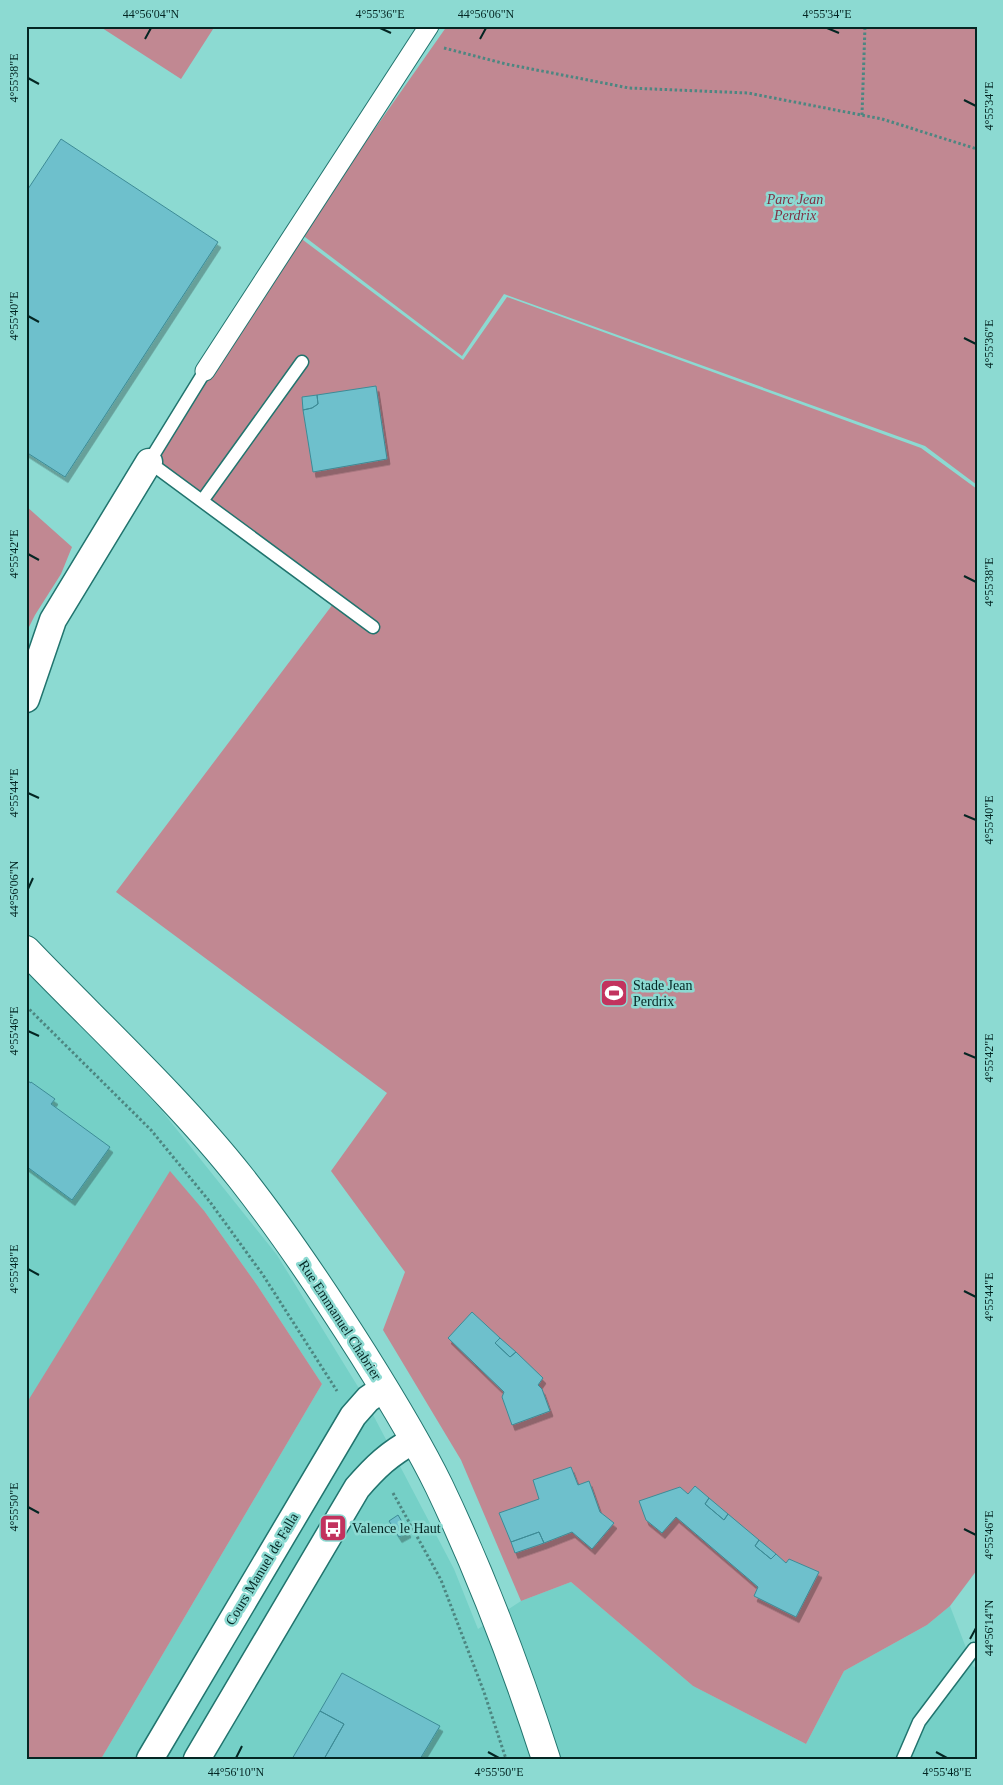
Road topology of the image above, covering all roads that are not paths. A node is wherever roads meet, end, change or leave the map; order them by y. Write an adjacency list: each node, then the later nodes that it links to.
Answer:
1 (424, 34): 3 (street)
2 (302, 362): 5 (lane)
3 (205, 371): 4 (lane)
4 (149, 462): 5 (lane); 7 (street)
5 (202, 501): 6 (lane)
6 (373, 627)
7 (26, 699)
8 (26, 950): 9 (street, Rue Emmanuel Chabrier)
9 (384, 1388): 10 (street, Rue Emmanuel Chabrier); 12 (street, Cours Manuel de Falla)
10 (414, 1440): 13 (street); 14 (street, Rue Emmanuel Chabrier)
11 (975, 1650): 15 (lane)
12 (150, 1759)
13 (197, 1759)
14 (546, 1759)
15 (903, 1759)

